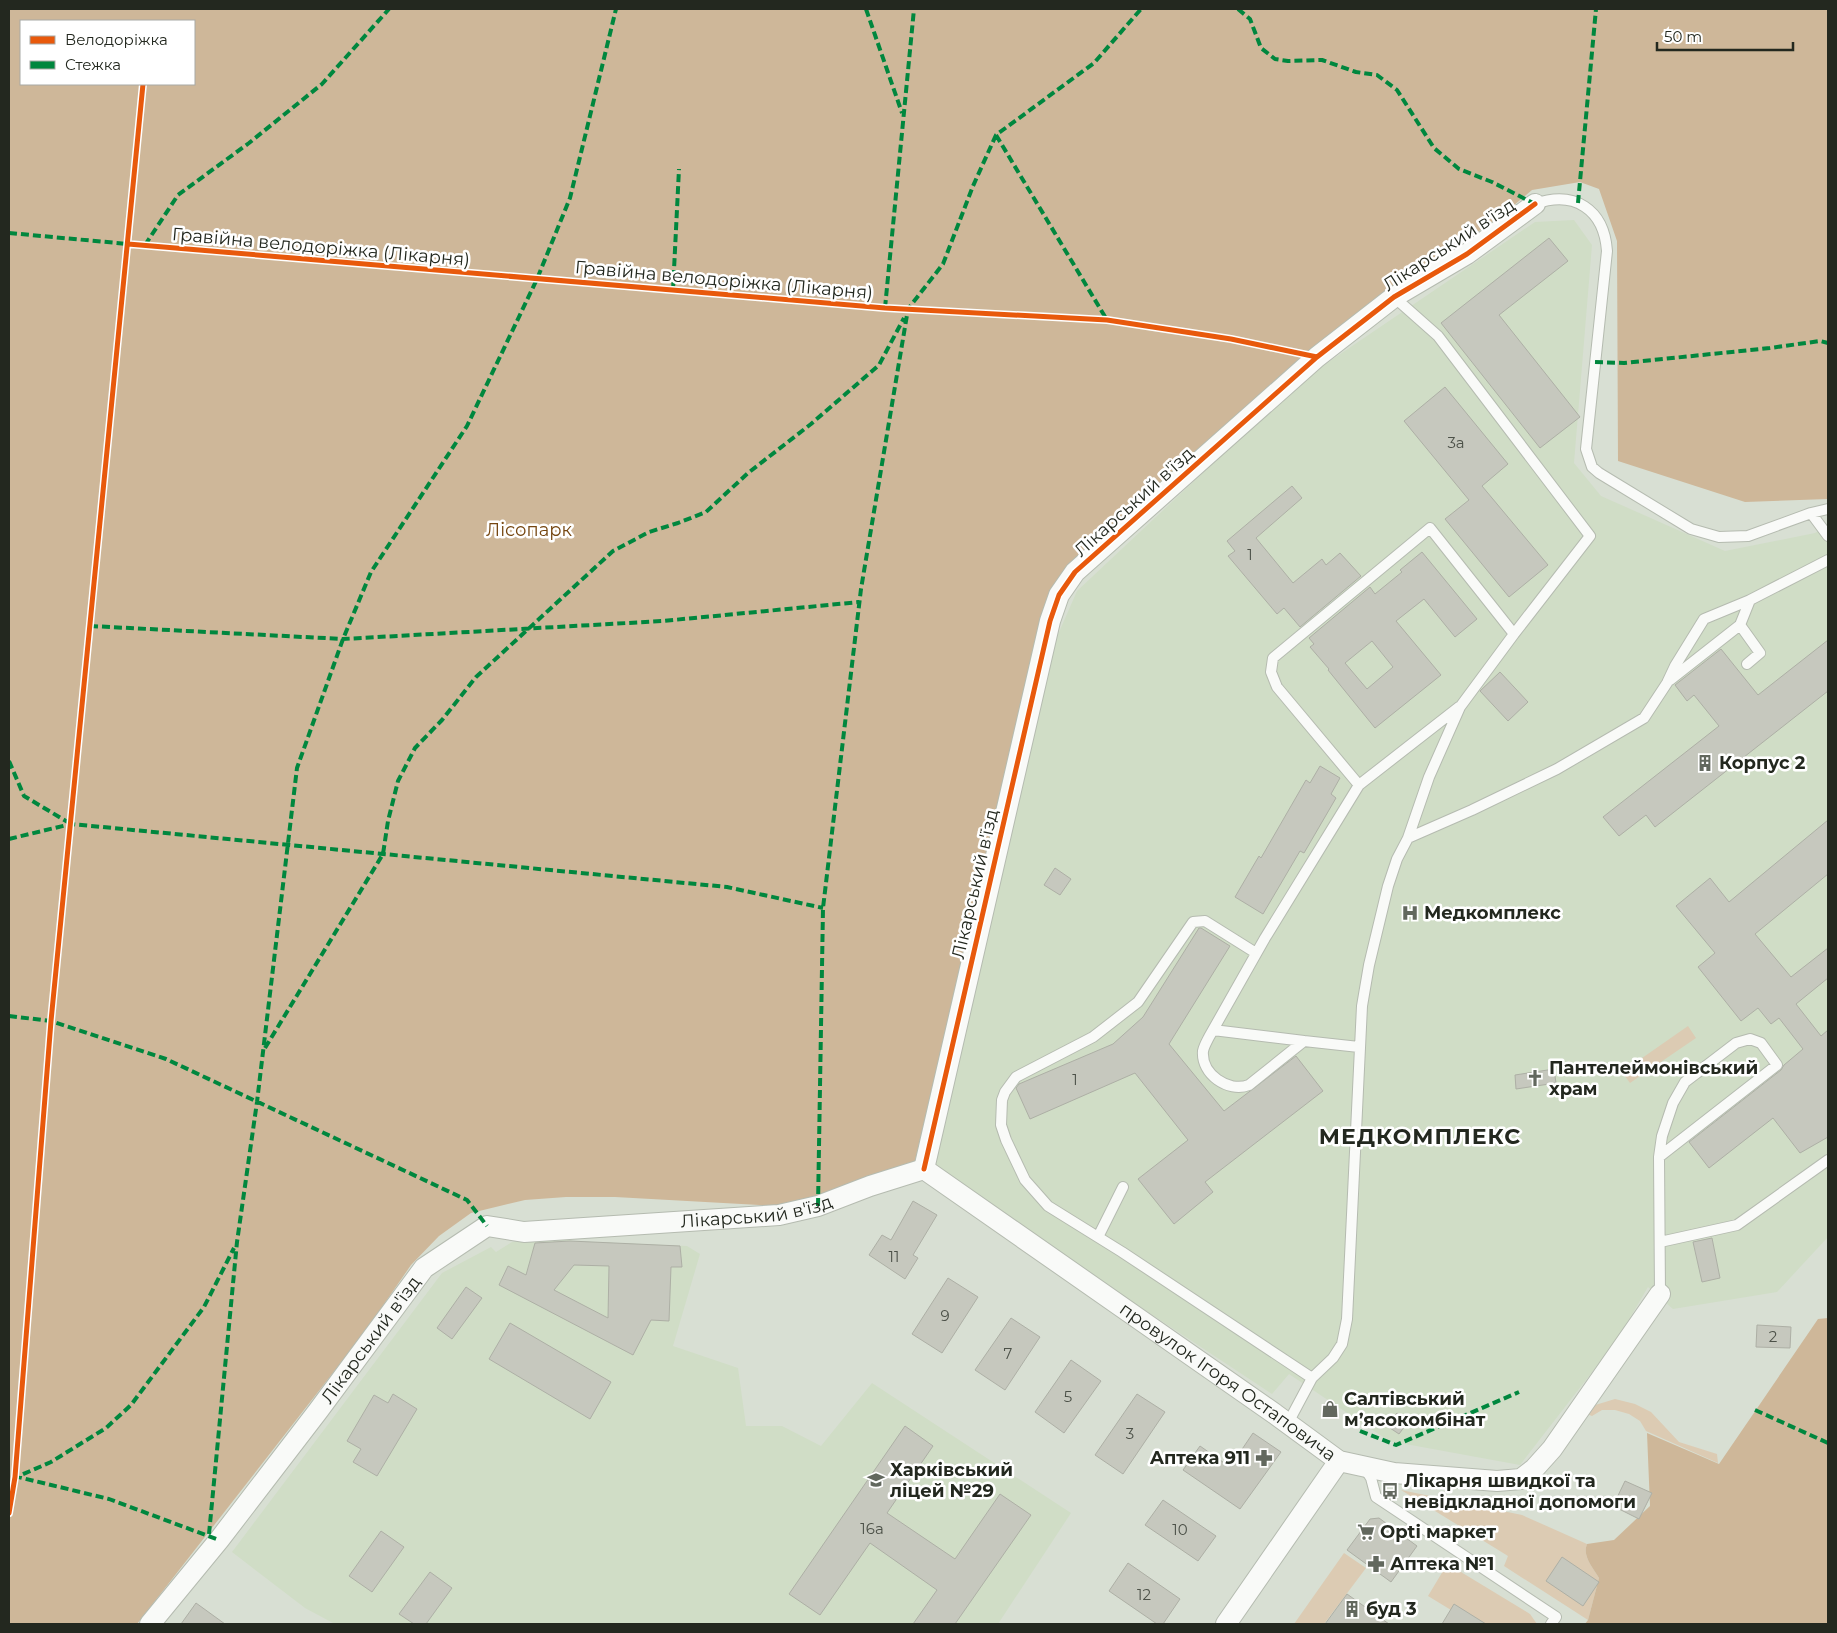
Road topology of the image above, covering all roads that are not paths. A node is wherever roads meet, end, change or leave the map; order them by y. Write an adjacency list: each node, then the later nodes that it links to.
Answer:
1 (1535, 204): 2 (street, Лікарський в'їзд); 4 (lane, Лікарський в'їзд)
2 (1394, 297): 9 (lane); 21 (street, Лікарський в'їзд)
3 (1828, 509): 4 (lane, Лікарський в'їзд)
4 (1811, 513): 5 (lane)
5 (1828, 536)
6 (1828, 560): 7 (lane)
7 (1750, 600): 8 (lane); 11 (lane)
8 (1740, 625): 10 (lane); 11 (lane)
9 (1514, 634): 12 (lane); 13 (lane)
10 (1747, 664)
11 (1667, 683): 14 (lane)
12 (1460, 707): 13 (lane); 14 (lane)
13 (1359, 784): 15 (lane)
14 (1408, 838): 18 (lane)
15 (1256, 953): 16 (lane); 23 (lane)
16 (1213, 1030): 17 (lane); 17 (lane)
17 (1304, 1042): 18 (lane)
18 (1359, 1047): 26 (lane)
19 (1659, 1157): 19 (lane); 24 (lane)
20 (1828, 1160): 24 (lane)
21 (924, 1169): 27 (street, провулок Ігоря Остаповича); 30 (street, Лікарський в'їзд)
22 (1123, 1187): 23 (lane)
23 (1098, 1237): 26 (lane)
24 (1660, 1242): 25 (lane)
25 (1660, 1294): 29 (street, провулок Ігоря Остаповича)
26 (1312, 1378): 27 (lane)
27 (1288, 1423): 28 (street, провулок Ігоря Остаповича)
28 (1339, 1461): 29 (street, провулок Ігоря Остаповича); 31 (street)
29 (1364, 1466): 32 (lane)
30 (150, 1624)
31 (1226, 1624)
32 (1551, 1624)

